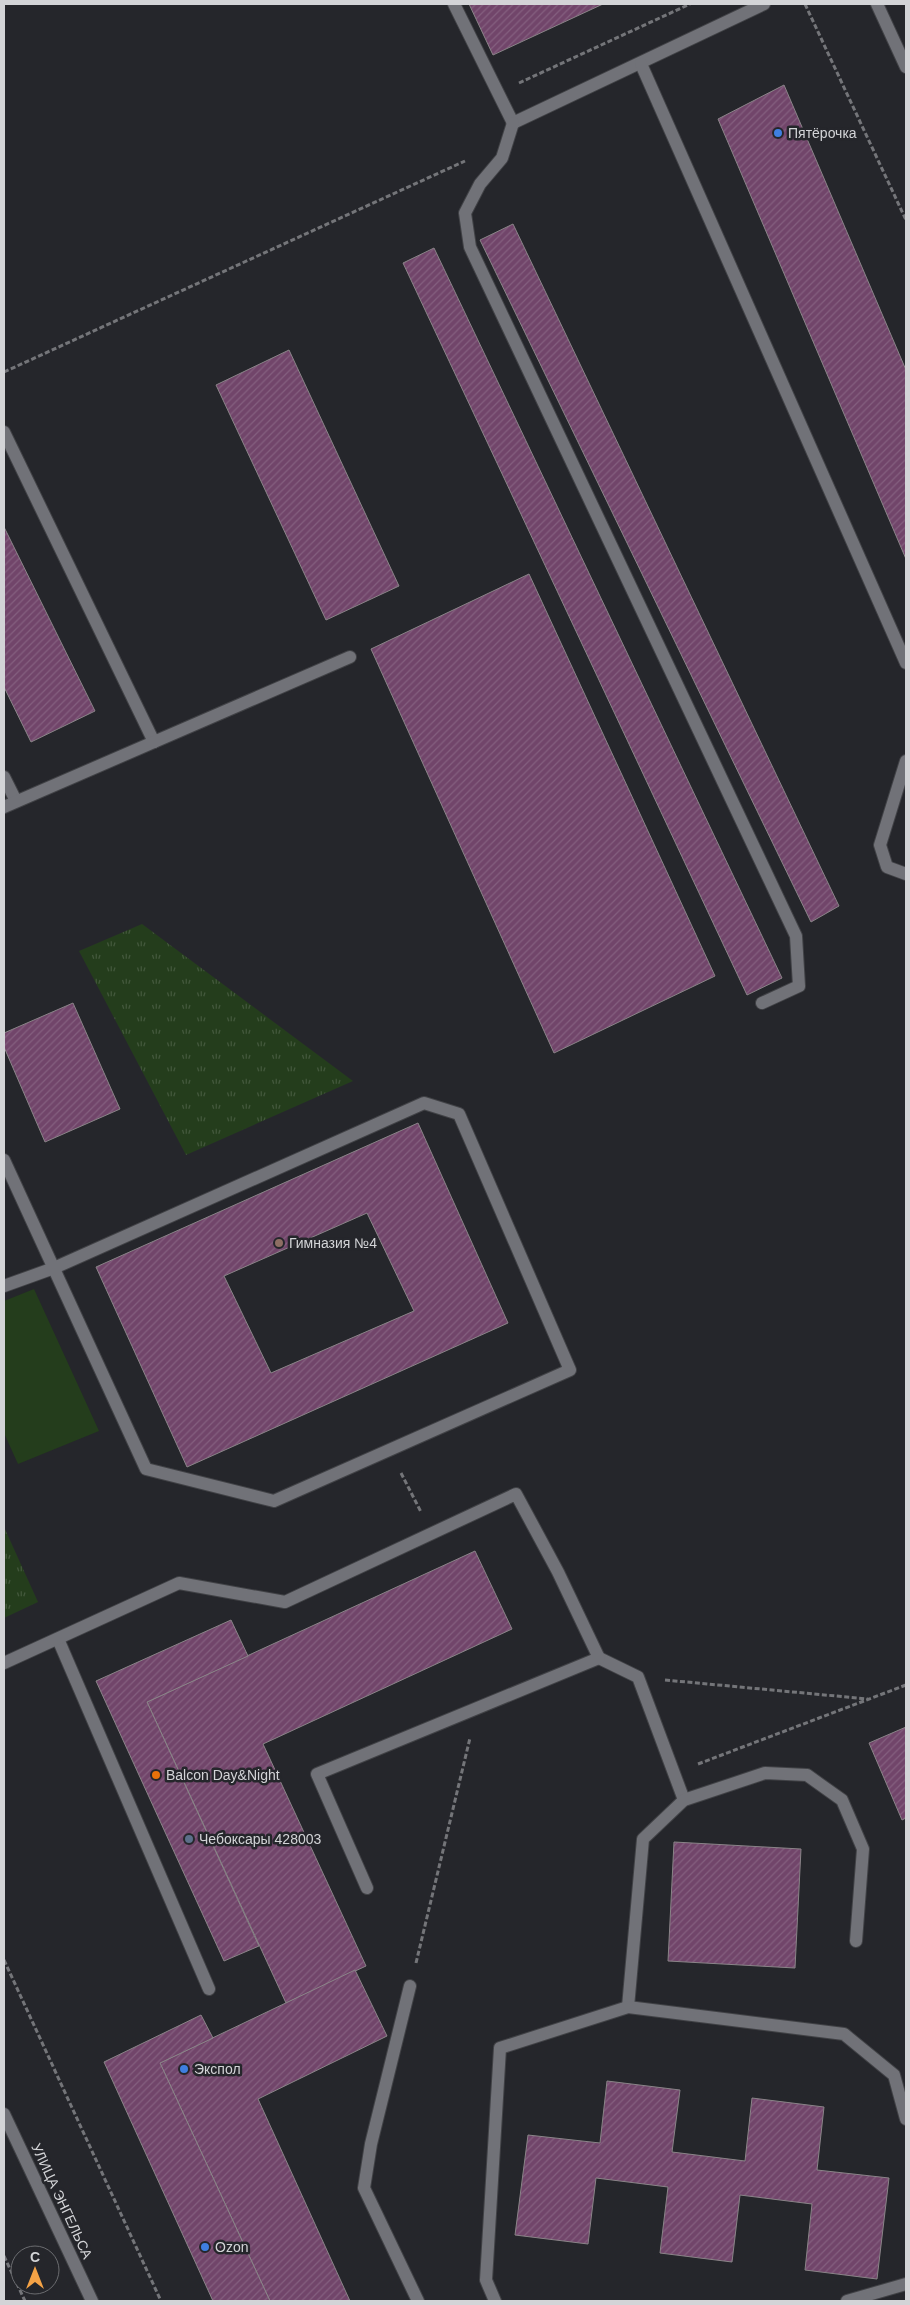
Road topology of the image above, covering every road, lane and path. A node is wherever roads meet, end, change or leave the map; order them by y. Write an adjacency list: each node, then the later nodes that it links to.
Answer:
1 (454, 4): 8 (street)
2 (690, 4): 8 (path)
3 (764, 4): 6 (street)
4 (805, 4): 11 (path)
5 (877, 4): 7 (street)
6 (641, 64): 9 (street); 15 (street)
7 (906, 67)
8 (498, 92): 9 (street)
9 (513, 123): 10 (street)
10 (507, 142): 12 (path); 22 (street)
11 (906, 220)
12 (4, 372)
13 (4, 432): 16 (street)
14 (350, 657): 16 (street)
15 (906, 663)
16 (154, 742): 19 (street)
17 (906, 761): 21 (street)
18 (4, 777): 19 (street)
19 (16, 802): 20 (street)
20 (4, 807)
21 (906, 874)
22 (762, 1003)
23 (4, 1160): 24 (street)
24 (54, 1268): 25 (street); 26 (street); 26 (street)
25 (4, 1286)
26 (390, 1450): 27 (path)
27 (431, 1533): 28 (street); 29 (street)
28 (58, 1639): 30 (street); 41 (street)
29 (599, 1658): 31 (street); 34 (street)
30 (4, 1663)
31 (638, 1677): 33 (path); 35 (street)
32 (906, 1685): 33 (path)
33 (868, 1699): 35 (path)
34 (478, 1708): 37 (street); 40 (path)
35 (674, 1773): 36 (street)
36 (684, 1800): 38 (street); 42 (street)
37 (367, 1888)
38 (856, 1941)
39 (4, 1960): 49 (path)
40 (410, 1986): 50 (street)
41 (209, 1989)
42 (628, 2007): 44 (street); 51 (street)
43 (4, 2114): 48 (street, УЛИЦА ЭНГЕЛЬСА)
44 (906, 2119)
45 (4, 2256): 47 (path)
46 (906, 2284): 52 (street)
47 (25, 2301)
48 (92, 2301)
49 (161, 2301)
50 (418, 2301)
51 (495, 2301)
52 (847, 2301)

